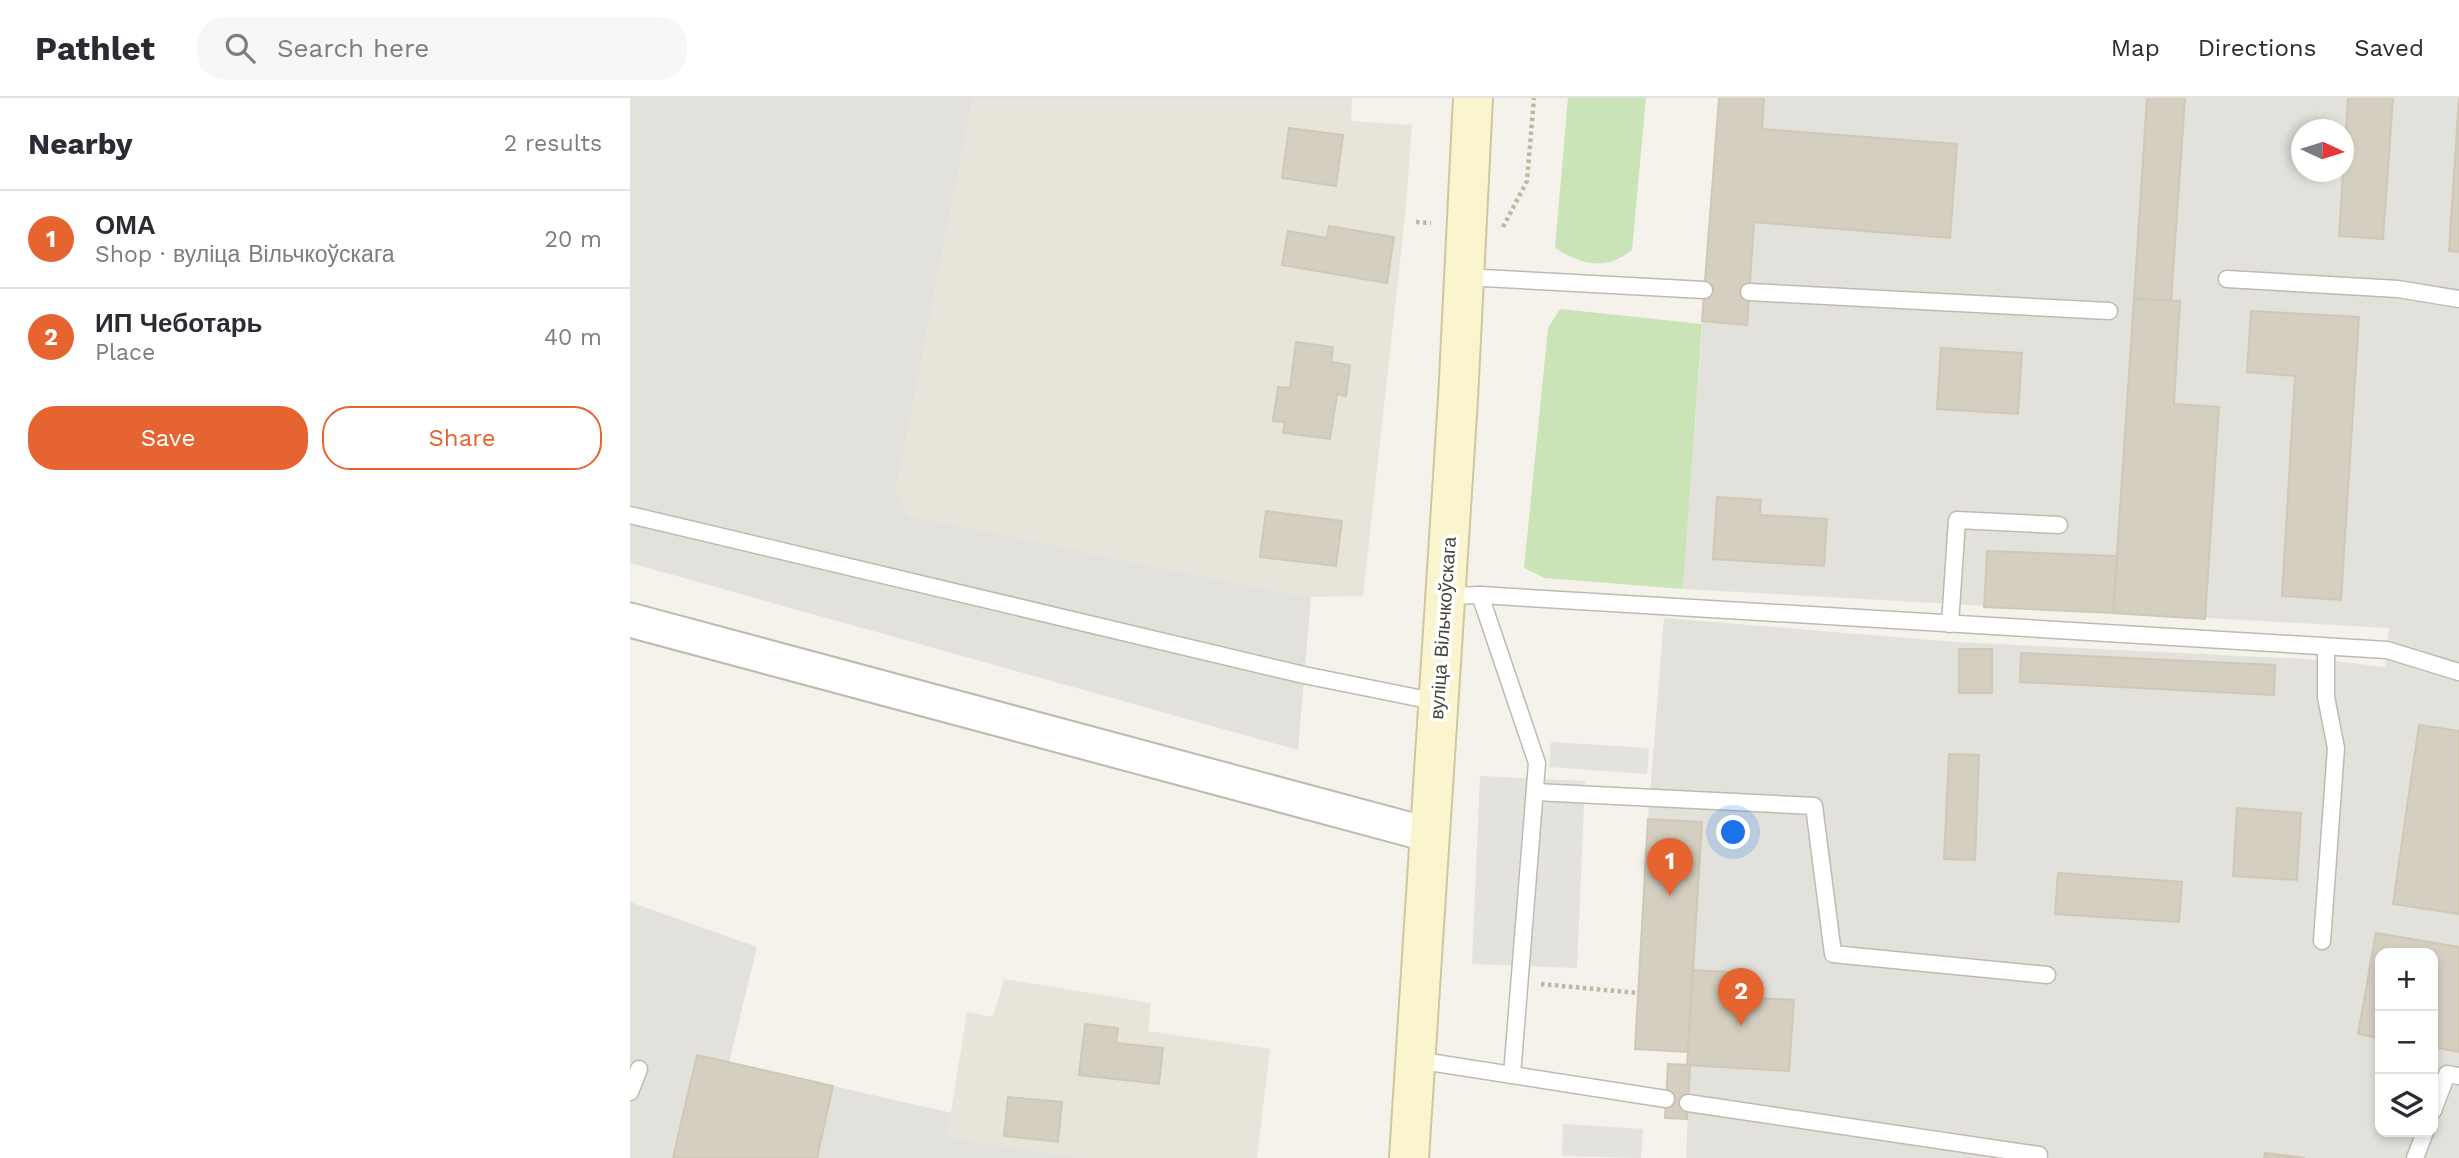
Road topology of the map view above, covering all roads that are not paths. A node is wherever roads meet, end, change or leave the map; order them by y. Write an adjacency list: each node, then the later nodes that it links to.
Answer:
1 (1473, 98): 2 (main road, вуліца Вільчкоўскага)
2 (1464, 277): 4 (lane); 10 (main road, вуліца Вільчкоўскага)
3 (2227, 279): 6 (lane)
4 (1704, 290)
5 (1749, 292): 7 (lane)
6 (2459, 299)
7 (2109, 311)
8 (630, 515): 15 (lane)
9 (2059, 525): 12 (lane)
10 (1462, 595): 12 (lane); 15 (main road, вуліца Вільчкоўскага); 16 (lane)
11 (630, 620): 17 (street)
12 (1950, 624): 13 (lane)
13 (2326, 647): 14 (lane); 18 (lane)
14 (2459, 672)
15 (1438, 702): 17 (main road, вуліца Вільчкоўскага)
16 (1535, 792): 19 (lane); 22 (lane)
17 (1430, 835): 20 (main road, вуліца Вільчкоўскага)
18 (2322, 941)
19 (2047, 975)
20 (1415, 1060): 22 (lane); 30 (main road, вуліца Вільчкоўскага)
21 (639, 1069): 24 (lane)
22 (1512, 1075): 26 (lane)
23 (2459, 1076): 25 (lane)
24 (630, 1092)
25 (2438, 1097)
26 (1666, 1099)
27 (1688, 1103): 29 (lane)
28 (2423, 1137): 31 (lane)
29 (2039, 1155)
30 (1409, 1158)
31 (2415, 1158)

